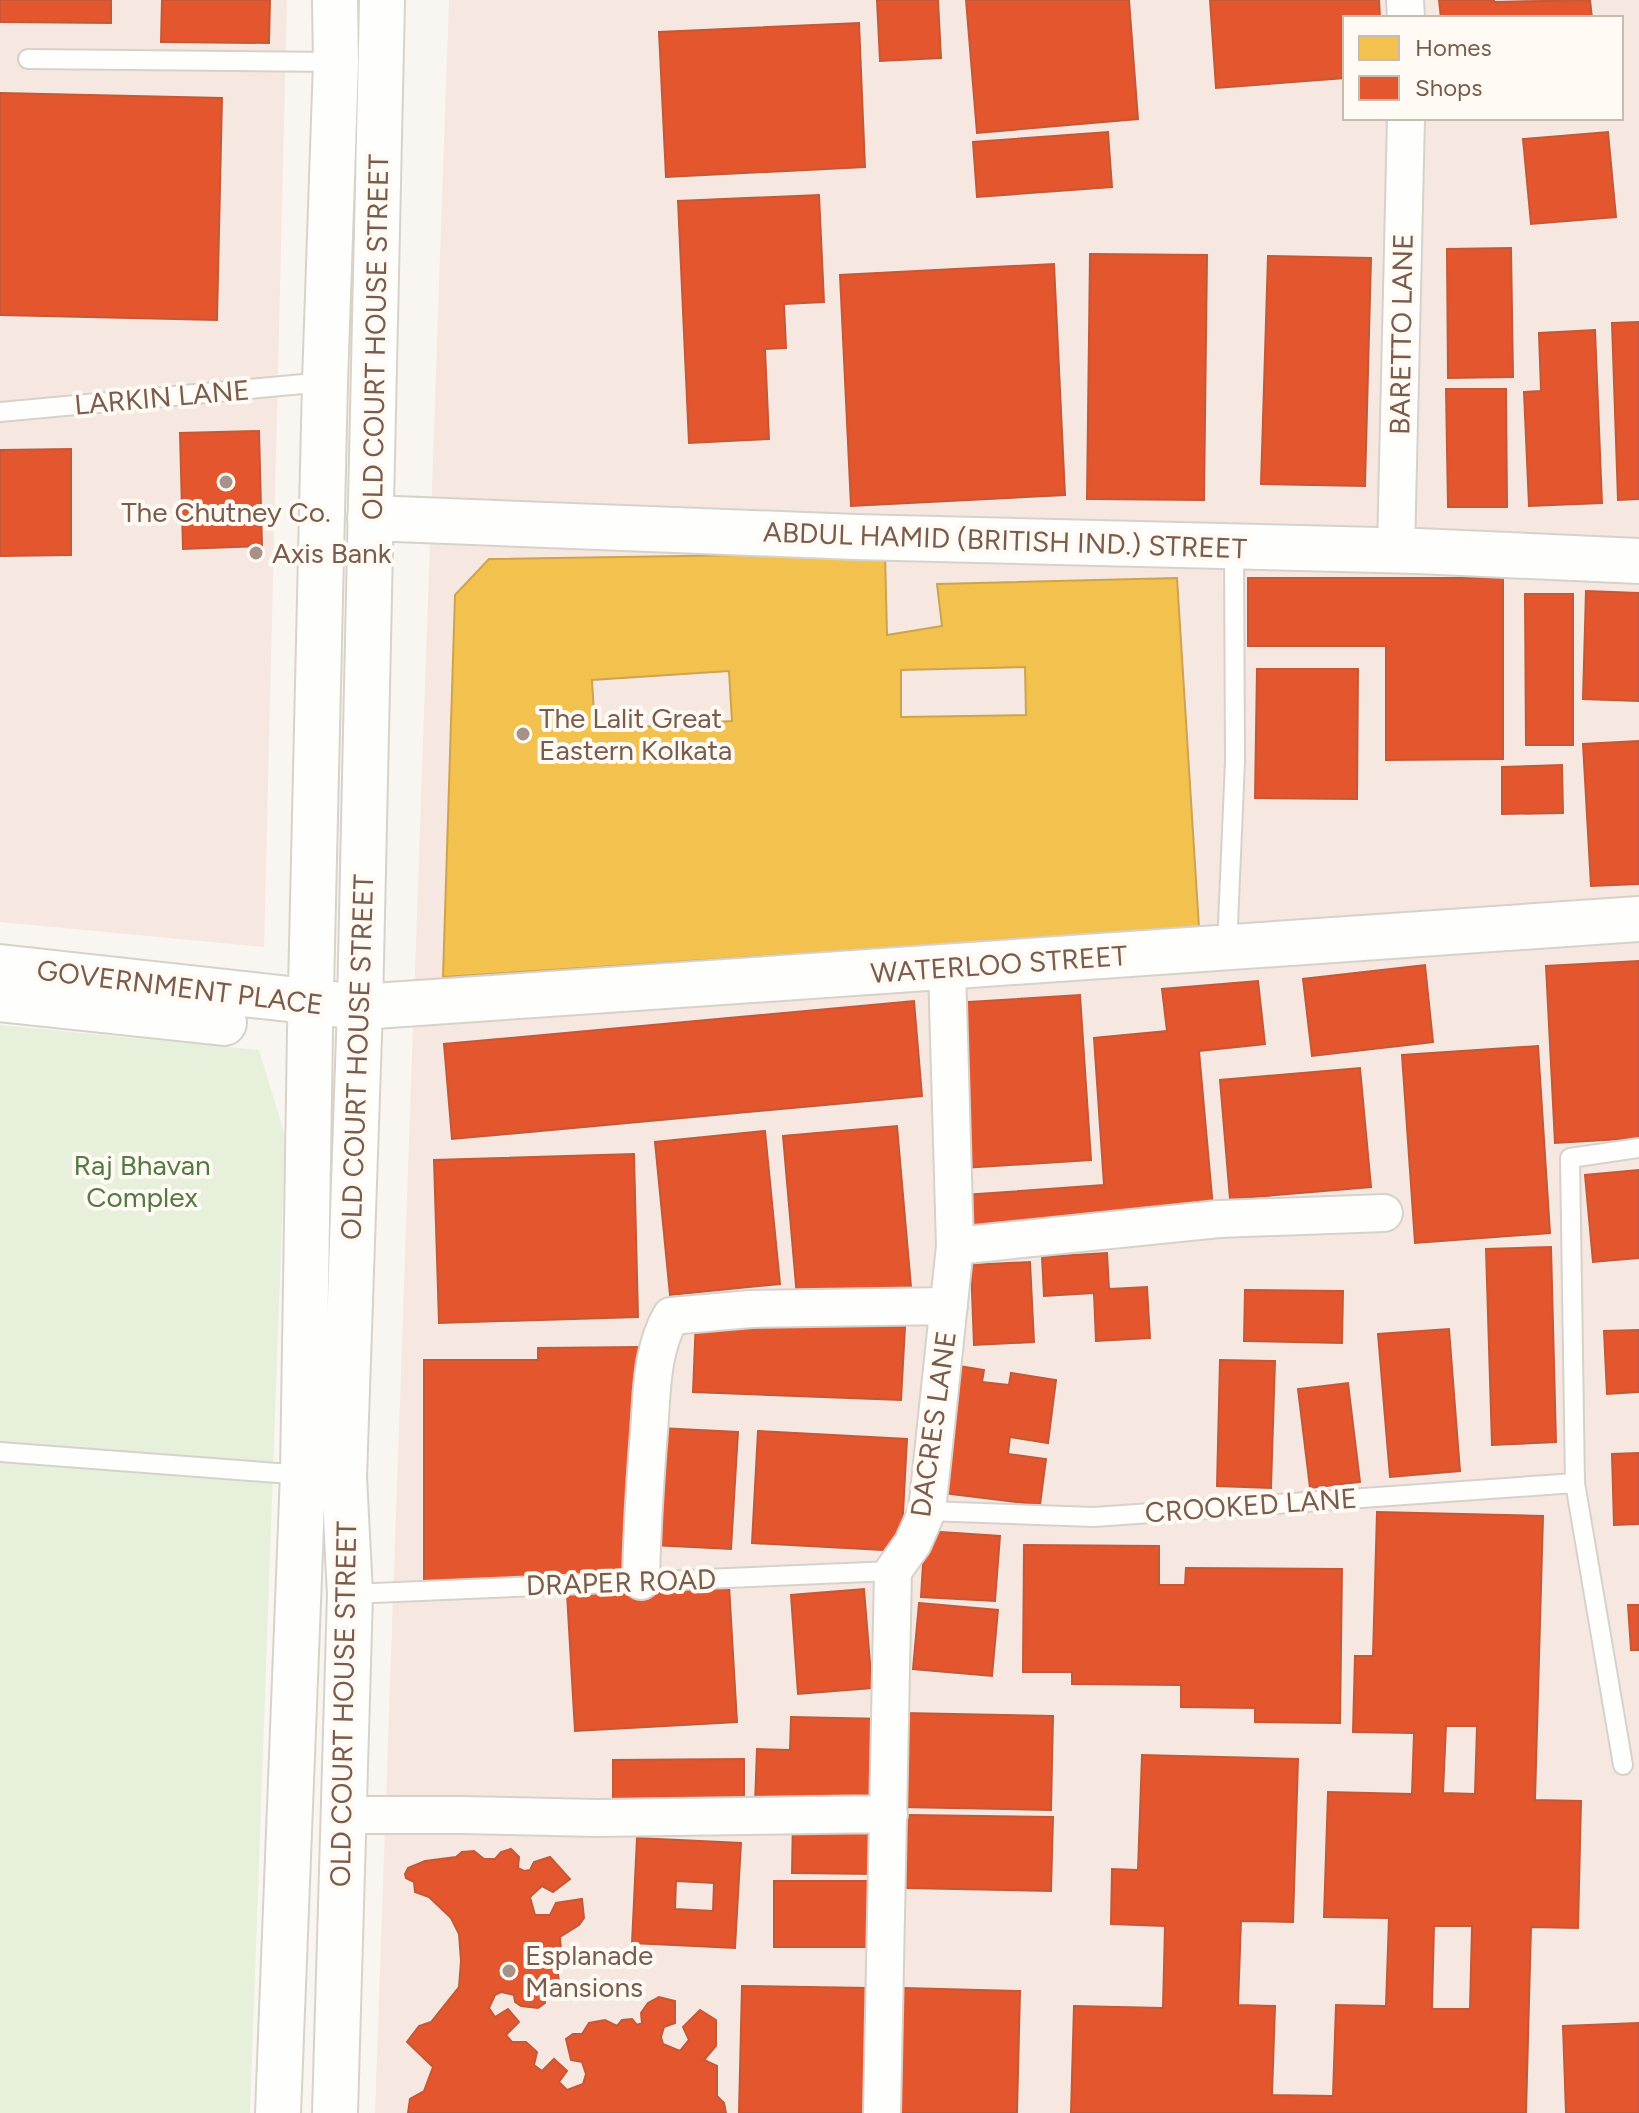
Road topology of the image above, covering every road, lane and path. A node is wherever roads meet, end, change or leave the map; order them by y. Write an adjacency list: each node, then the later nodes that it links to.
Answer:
1 (335, 0): 4 (main road)
2 (382, 0): 4 (main road, OLD COURT HOUSE STREET)
3 (28, 59): 4 (lane)
4 (359, 62): 6 (main road); 8 (main road, OLD COURT HOUSE STREET)
5 (1406, 120): 10 (street, BARETTO LANE)
6 (325, 382): 7 (lane, LARKIN LANE); 17 (main road)
7 (0, 412)
8 (370, 518): 9 (main road, ABDUL HAMID (BRITISH IND.) STREET); 18 (main road, OLD COURT HOUSE STREET)
9 (1234, 546): 10 (main road, ABDUL HAMID (BRITISH IND.) STREET); 13 (lane)
10 (1396, 551): 11 (main road, ABDUL HAMID (BRITISH IND.) STREET)
11 (1639, 561)
12 (1639, 919): 13 (main road, WATERLOO STREET)
13 (1227, 948): 15 (main road, WATERLOO STREET)
14 (0, 967): 17 (main road, GOVERNMENT PLACE)
15 (947, 968): 18 (main road, WATERLOO STREET); 21 (street, DACRES LANE)
16 (0, 999): 17 (main road)
17 (310, 1017): 18 (main road, WATERLOO STREET); 24 (main road)
18 (359, 1022): 24 (main road, OLD COURT HOUSE STREET)
19 (1639, 1148): 25 (lane)
20 (1384, 1213): 21 (street)
21 (955, 1246): 22 (street, DACRES LANE)
22 (949, 1306): 26 (street, DACRES LANE); 28 (street)
23 (0, 1452): 24 (lane)
24 (323, 1476): 29 (main road, OLD COURT HOUSE STREET); 33 (main road)
25 (1575, 1483): 26 (lane, CROOKED LANE); 30 (lane)
26 (927, 1511): 27 (street, DACRES LANE)
27 (893, 1571): 28 (lane, DRAPER ROAD); 31 (street)
28 (641, 1581): 29 (lane, DRAPER ROAD)
29 (350, 1594): 32 (main road, OLD COURT HOUSE STREET)
30 (1623, 1765)
31 (889, 1814): 32 (street); 35 (street)
32 (343, 1815): 34 (main road, OLD COURT HOUSE STREET)
33 (278, 2113)
34 (335, 2113)
35 (882, 2113)

